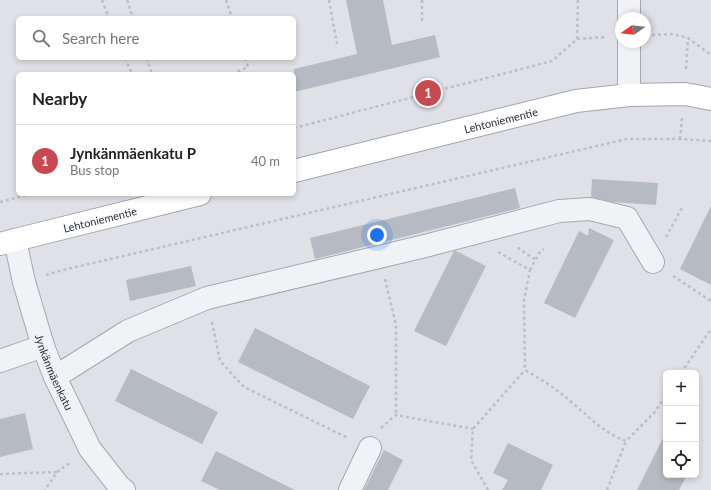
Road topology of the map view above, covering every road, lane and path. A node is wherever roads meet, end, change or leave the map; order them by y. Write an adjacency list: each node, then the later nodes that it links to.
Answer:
1 (102, 0): 9 (path)
2 (127, 0): 10 (path)
3 (226, 0): 11 (path)
4 (329, 0): 16 (path)
5 (422, 0): 12 (path)
6 (578, 0): 14 (path)
7 (629, 0): 8 (street)
8 (629, 12)
9 (109, 16)
10 (132, 16)
11 (231, 16)
12 (422, 22)
13 (651, 35): 18 (path)
14 (577, 39): 15 (path); 27 (path)
15 (615, 40)
16 (337, 44)
17 (622, 48): 25 (street)
18 (711, 55)
19 (126, 60): 22 (path)
20 (148, 60): 23 (path)
21 (246, 60): 24 (path)
22 (131, 72)
23 (151, 72)
24 (237, 72)
25 (629, 95): 26 (main road, Lehtoniementie); 29 (main road, Lehtoniementie)
26 (711, 99)
27 (296, 127)
28 (711, 141): 42 (path)
29 (296, 171)
30 (23, 196): 32 (path)
31 (192, 196): 35 (main road, Lehtoniementie)
32 (0, 202)
33 (683, 206): 40 (path)
34 (468, 234): 37 (street); 40 (street); 41 (path)
35 (8, 242): 42 (street, Jynkänmäenkatu)
36 (544, 249): 39 (path)
37 (380, 256): 43 (street); 52 (path)
38 (530, 256): 39 (path)
39 (536, 260): 41 (path)
40 (653, 262): 44 (path)
41 (530, 270): 48 (path)
42 (24, 282): 46 (street, Jynkänmäenkatu)
43 (207, 298): 50 (street); 55 (path)
44 (711, 301)
45 (711, 329): 49 (path)
46 (43, 346): 47 (street); 50 (street, Jynkänmäenkatu)
47 (0, 361)
48 (525, 370): 53 (path); 54 (path)
49 (683, 370)
50 (55, 377): 58 (street, Jynkänmäenkatu)
51 (663, 400): 54 (path)
52 (396, 415): 53 (path); 55 (path)
53 (473, 429): 60 (path)
54 (626, 441): 61 (path)
55 (362, 444): 59 (street)
56 (0, 474): 57 (path)
57 (45, 490)
58 (124, 490)
59 (350, 490)
60 (488, 490)
61 (607, 490)

